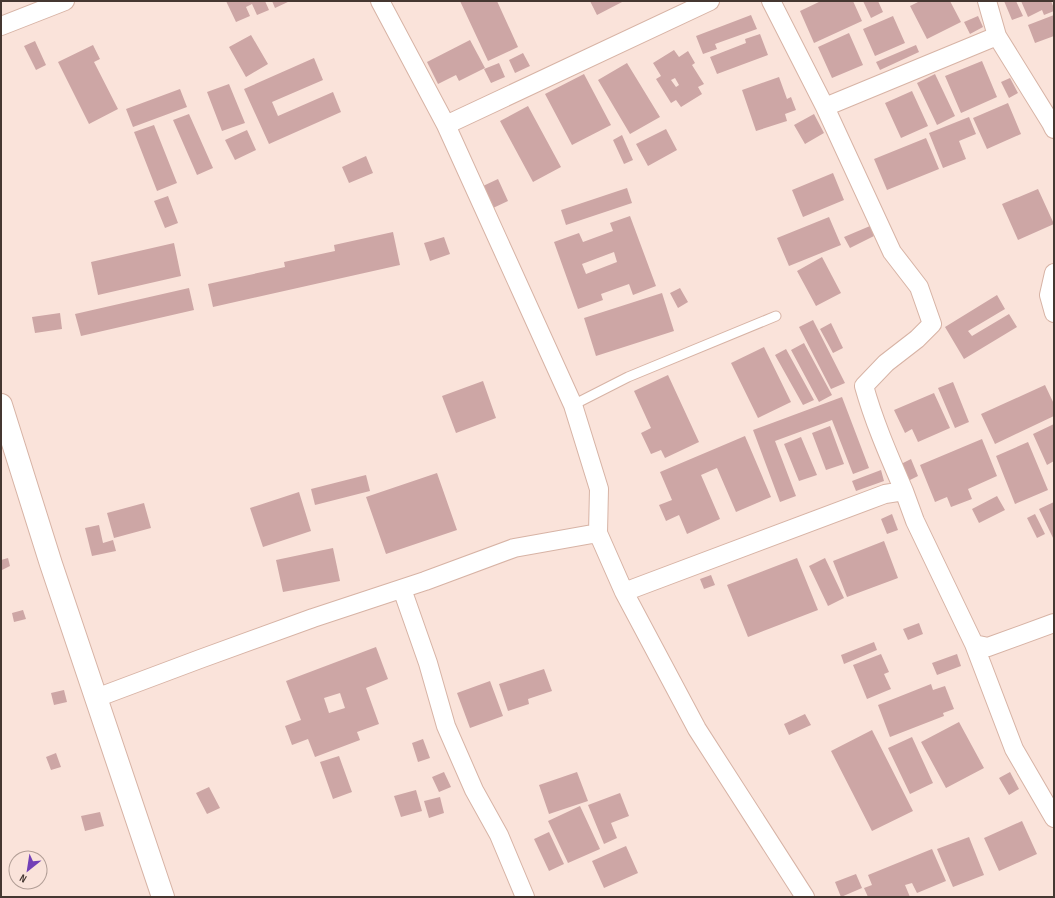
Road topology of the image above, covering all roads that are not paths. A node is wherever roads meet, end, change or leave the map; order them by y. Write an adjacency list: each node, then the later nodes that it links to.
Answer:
1 (65, 1): 6 (street)
2 (380, 1): 9 (street)
3 (710, 1): 9 (street)
4 (771, 1): 8 (street)
5 (987, 1): 7 (street)
6 (1, 26)
7 (997, 36): 8 (street); 10 (street)
8 (825, 107): 16 (street)
9 (446, 124): 15 (street)
10 (1053, 125)
11 (1054, 273): 12 (street)
12 (1054, 313)
13 (776, 316): 15 (lane)
14 (1, 405): 22 (main road)
15 (573, 405): 17 (street)
16 (904, 491): 19 (street); 21 (street)
17 (598, 533): 18 (street); 19 (street)
18 (402, 589): 22 (street); 25 (street)
19 (624, 592): 26 (street)
20 (1054, 623): 21 (street)
21 (974, 644): 23 (street)
22 (96, 698): 24 (main road)
23 (1054, 818)
24 (163, 897)
25 (525, 897)
26 (805, 897)

